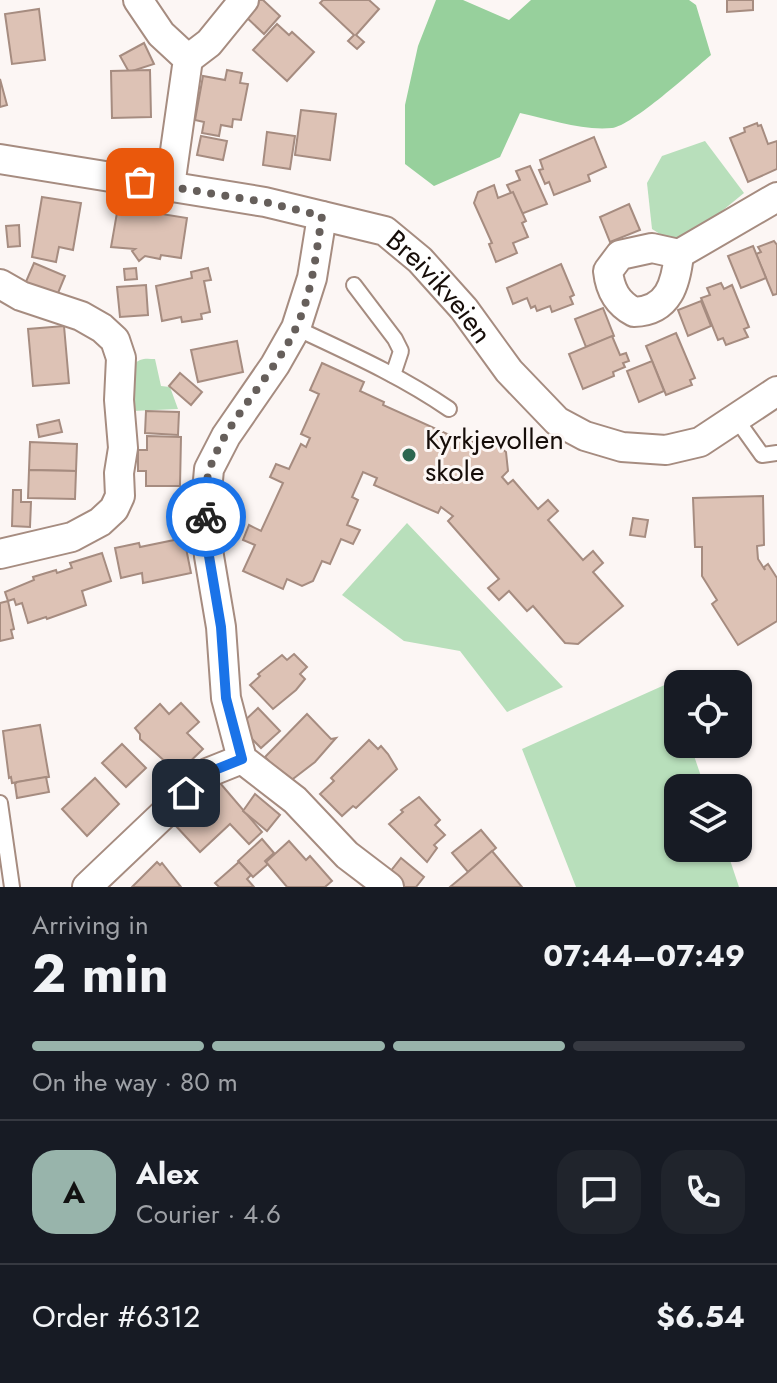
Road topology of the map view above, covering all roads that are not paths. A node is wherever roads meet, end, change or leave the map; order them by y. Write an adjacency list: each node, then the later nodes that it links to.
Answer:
1 (138, 0): 3 (street)
2 (244, 0): 3 (street)
3 (188, 59): 5 (street)
4 (0, 159): 5 (street, Breivikveien)
5 (170, 186): 7 (street, Breivikveien)
6 (777, 197): 8 (street)
7 (322, 216): 11 (street); 15 (street, Breivikveien)
8 (679, 254)
9 (0, 284): 17 (street)
10 (354, 285): 12 (lane)
11 (296, 328): 12 (lane); 18 (street)
12 (393, 375): 14 (lane)
13 (777, 391): 15 (street, Breivikveien)
14 (449, 409)
15 (737, 420): 16 (lane)
16 (777, 453)
17 (0, 554)
18 (242, 759): 21 (street); 22 (street)
19 (0, 803): 20 (lane)
20 (12, 887)
21 (87, 887)
22 (389, 887)

